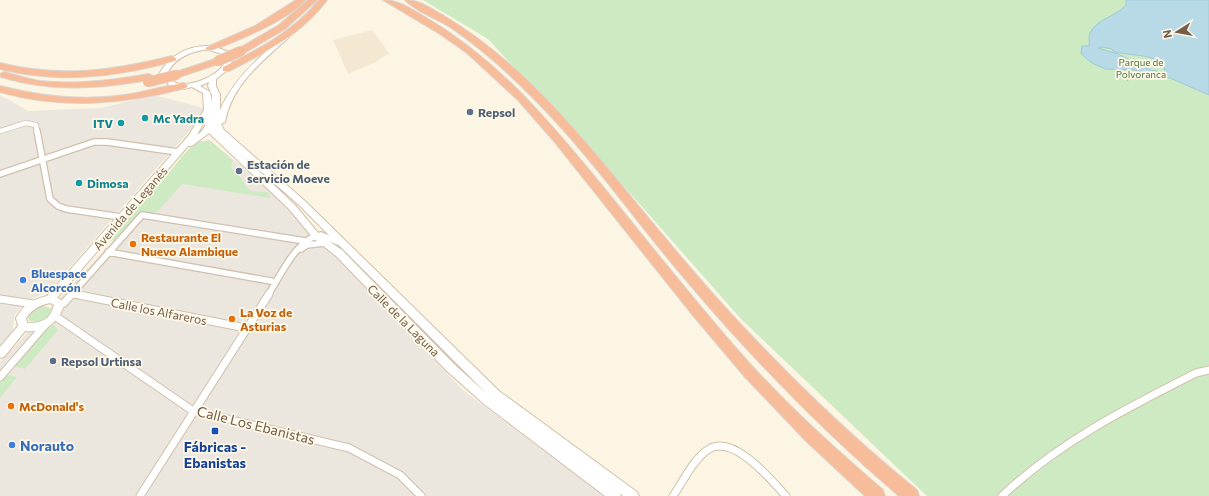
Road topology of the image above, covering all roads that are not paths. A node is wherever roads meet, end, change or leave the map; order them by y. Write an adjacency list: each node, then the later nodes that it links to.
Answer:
1 (302, 0): 10 (highway)
2 (307, 0): 11 (highway)
3 (313, 0): 11 (highway)
4 (323, 0): 8 (highway)
5 (387, 0): 7 (highway)
6 (409, 0): 50 (highway)
7 (426, 21): 9 (highway); 36 (highway)
8 (288, 35): 14 (highway); 24 (street)
9 (443, 36)
10 (210, 48): 12 (street); 14 (street)
11 (240, 49): 17 (highway, bridge)
12 (172, 59): 13 (highway); 19 (street)
13 (0, 66)
14 (226, 69): 16 (street)
15 (0, 74): 17 (highway)
16 (213, 79): 19 (street); 21 (street, Calle de la Laguna)
17 (149, 80): 18 (highway)
18 (0, 81)
19 (188, 86): 20 (highway); 21 (street)
20 (0, 89)
21 (213, 102): 22 (street); 24 (street, Calle de la Laguna); 26 (street, Avenida de Leganés)
22 (209, 127): 25 (street, Avenida de Leganés); 27 (street, Calle de la Laguna)
23 (0, 131): 28 (street)
24 (231, 140): 35 (street, Calle de la Laguna)
25 (190, 144): 26 (street, Avenida de Leganés); 27 (street)
26 (178, 152): 28 (street); 30 (street, Avenida de Leganés)
27 (233, 152): 32 (street, Calle de la Laguna)
28 (44, 159): 29 (street); 30 (street)
29 (0, 174)
30 (121, 218): 43 (street, Avenida de Leganés)
31 (616, 219): 36 (highway)
32 (316, 236): 33 (street); 34 (street, Calle de la Laguna); 35 (street)
33 (305, 241): 37 (street, Avenida de Leganés); 38 (street)
34 (324, 243): 38 (street); 57 (street, Calle de la Laguna)
35 (342, 244): 58 (street, Calle de la Laguna)
36 (643, 244): 61 (highway)
37 (108, 252): 39 (street); 40 (street, Avenida de Leganés)
38 (295, 253): 39 (street)
39 (276, 282): 49 (street)
40 (72, 294): 45 (street, Avenida de Leganés); 49 (street, Calle los Alfareros)
41 (716, 296): 50 (highway)
42 (0, 299): 44 (street)
43 (50, 300): 44 (street); 45 (street)
44 (33, 304): 48 (street)
45 (59, 305): 46 (street)
46 (55, 316): 47 (street); 54 (street, Calle Los Ebanistas)
47 (46, 324): 48 (street); 53 (street)
48 (23, 327): 51 (street)
49 (246, 328): 54 (street)
50 (742, 334): 62 (highway)
51 (0, 354)
52 (1209, 370): 63 (street)
53 (0, 377)
54 (193, 411): 55 (street); 56 (street, Calle Los Ebanistas)
55 (140, 496)
56 (421, 496)
57 (615, 496)
58 (634, 496)
59 (673, 496): 60 (street)
60 (786, 496)
61 (877, 496)
62 (911, 496)
63 (1002, 496)

